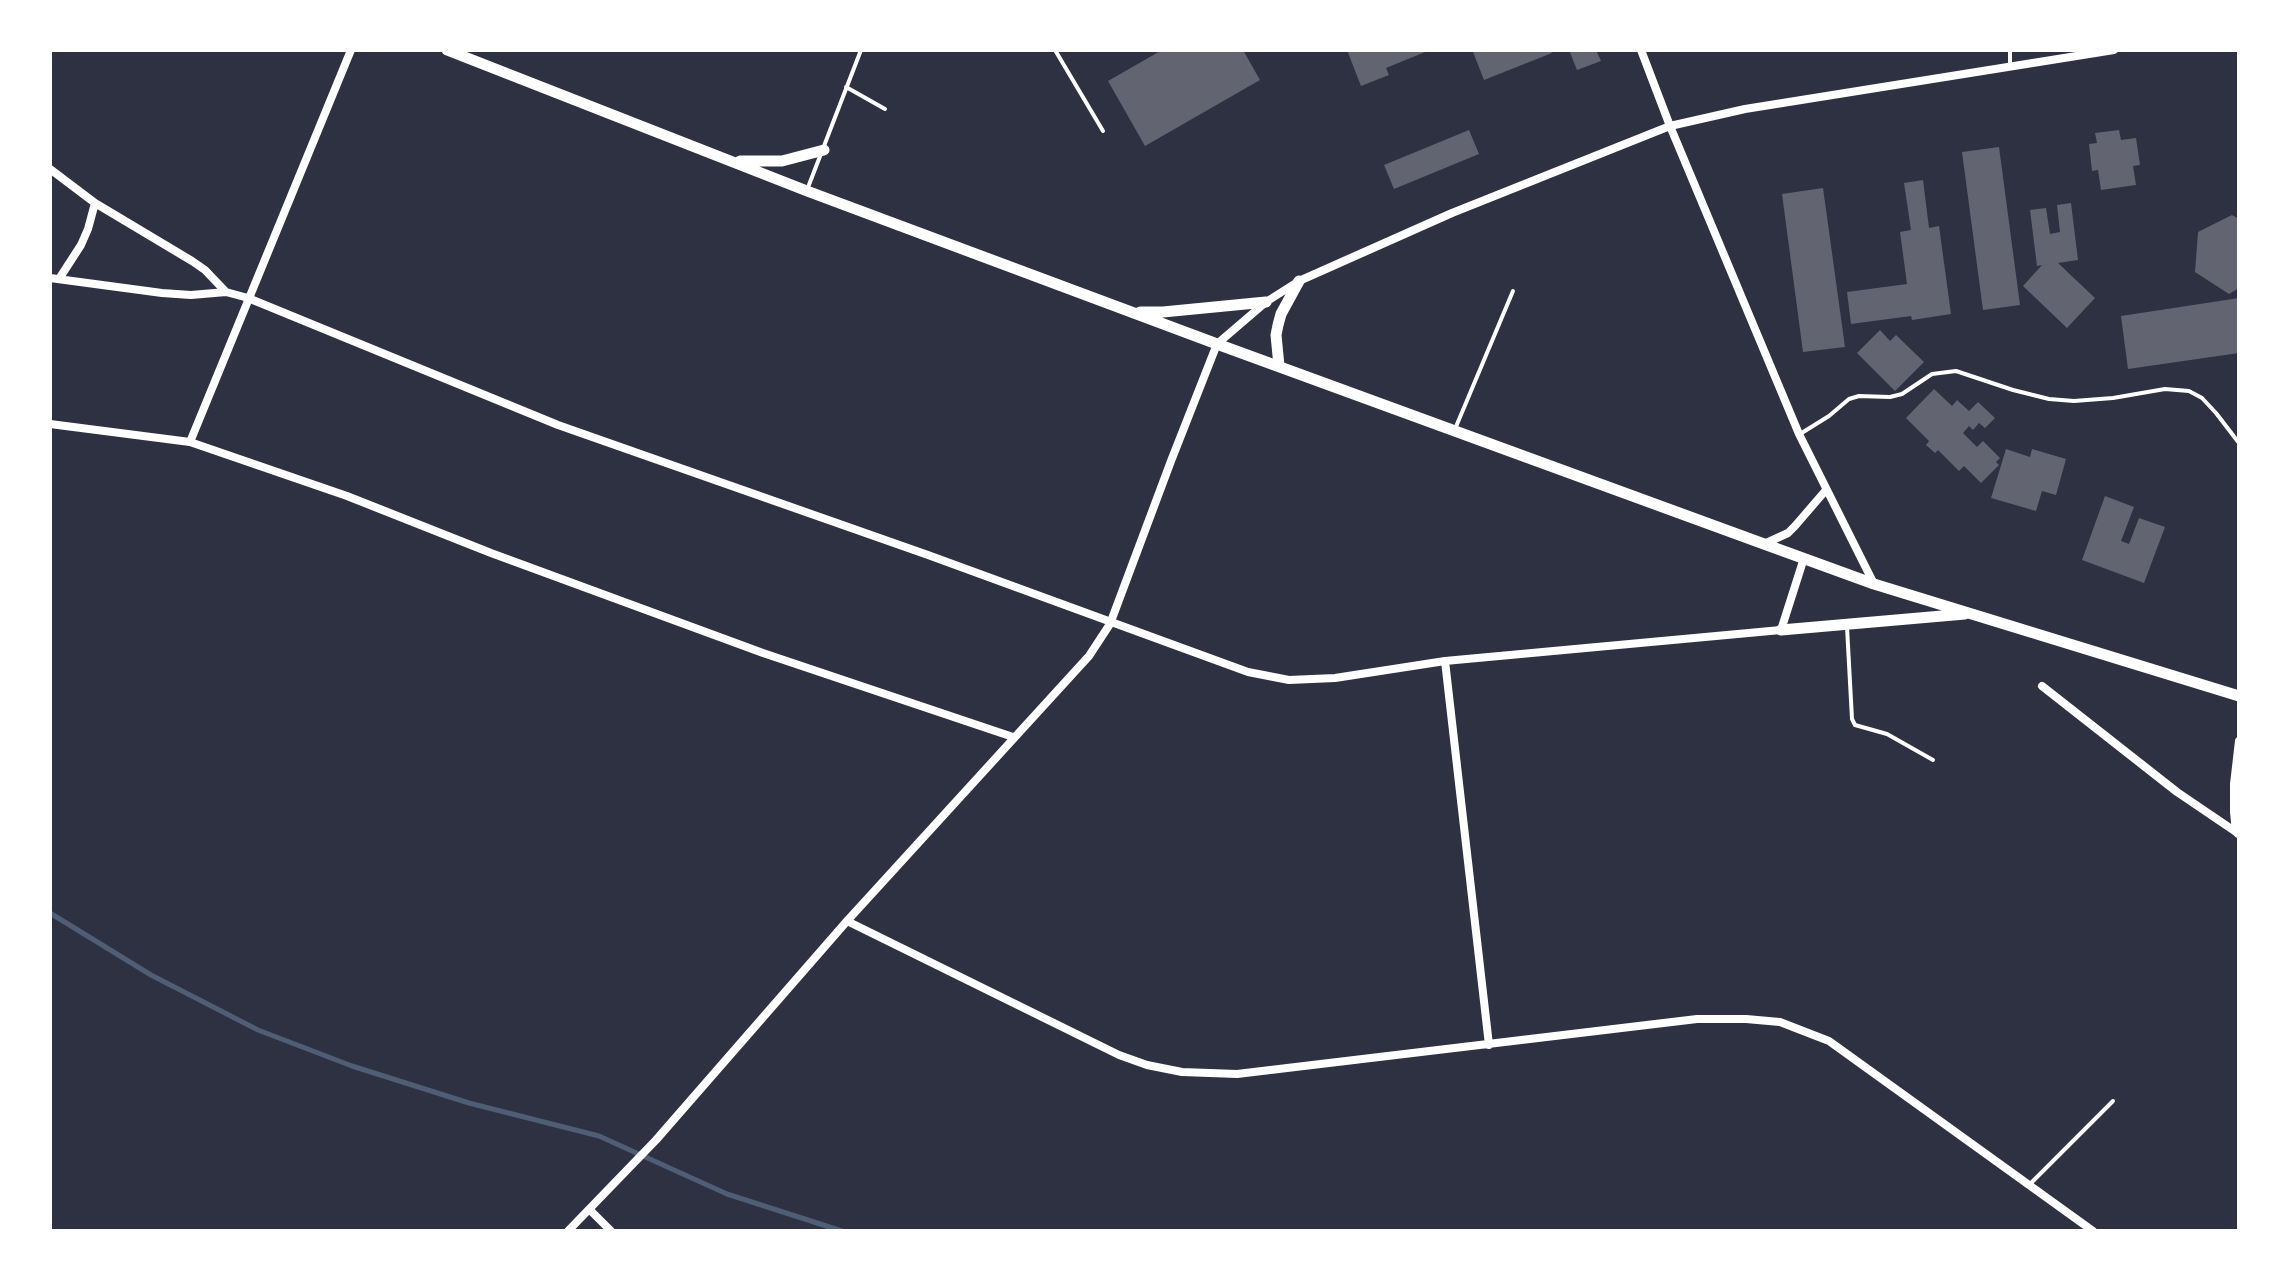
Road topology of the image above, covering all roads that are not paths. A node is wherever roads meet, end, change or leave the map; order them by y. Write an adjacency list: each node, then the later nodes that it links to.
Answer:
1 (351, 50): 22 (street)
2 (447, 50): 14 (street)
3 (861, 50): 9 (lane)
4 (1055, 50): 12 (lane)
5 (1641, 50): 11 (street)
6 (2010, 50): 8 (lane)
7 (2114, 50): 8 (street)
8 (2010, 65): 11 (street)
9 (846, 87): 10 (lane); 13 (lane)
10 (885, 109)
11 (1670, 126): 19 (street); 29 (street)
12 (1103, 131)
13 (824, 150): 14 (street); 16 (lane)
14 (727, 160): 16 (street)
15 (50, 169): 17 (street)
16 (807, 191): 24 (street)
17 (95, 203): 18 (street); 21 (street)
18 (54, 278): 21 (street)
19 (1299, 281): 23 (street); 26 (street)
20 (1513, 291): 28 (lane)
21 (226, 292): 22 (street)
22 (248, 298): 30 (street); 37 (street)
23 (1266, 302): 24 (street); 25 (street)
24 (1131, 312): 25 (street)
25 (1217, 344): 26 (street); 37 (street)
26 (1279, 366): 28 (street)
27 (50, 424): 30 (street)
28 (1454, 431): 33 (street)
29 (1799, 434): 31 (lane); 32 (street)
30 (190, 442): 43 (street)
31 (2239, 443)
32 (1826, 490): 33 (street); 35 (street)
33 (1764, 544): 34 (street)
34 (1804, 558): 35 (street); 39 (street)
35 (1874, 584): 36 (street)
36 (1974, 613): 38 (street); 42 (street)
37 (1110, 624): 40 (street); 43 (street)
38 (1847, 624): 39 (street); 45 (lane)
39 (1781, 630): 40 (street)
40 (1445, 661): 48 (street)
41 (2042, 686): 46 (street)
42 (2239, 696)
43 (1013, 737): 47 (street)
44 (2239, 741): 46 (street)
45 (1933, 760)
46 (2238, 833)
47 (847, 921): 48 (street); 51 (street)
48 (1489, 1045): 50 (street)
49 (2113, 1101): 50 (lane)
50 (2029, 1186): 54 (street)
51 (590, 1210): 52 (street); 53 (street)
52 (568, 1231)
53 (611, 1231)
54 (2093, 1231)

